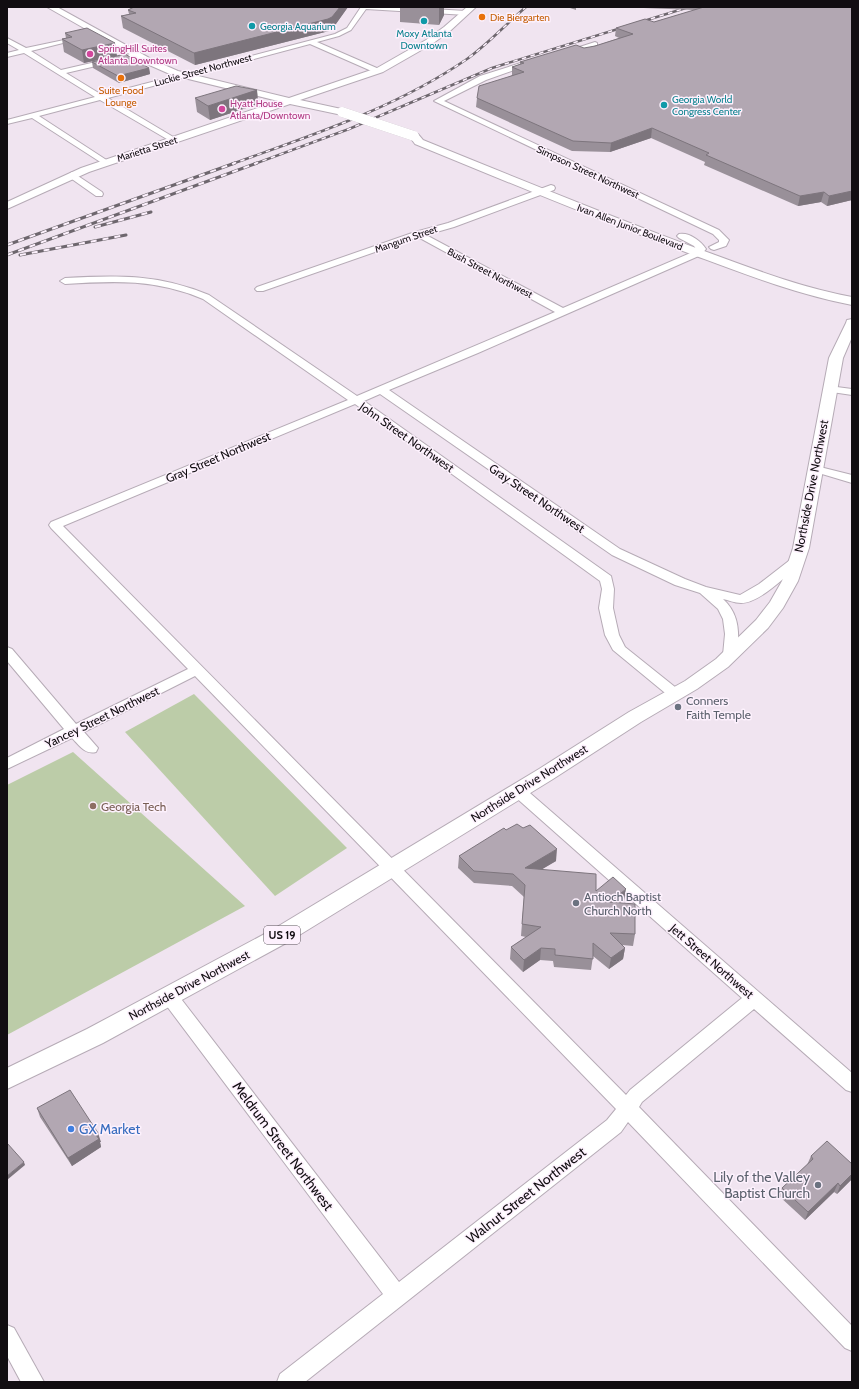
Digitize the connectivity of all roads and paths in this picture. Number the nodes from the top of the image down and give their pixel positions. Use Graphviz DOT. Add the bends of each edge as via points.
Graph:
graph roads {
  1 [pos="51,7"];
  2 [pos="67,7"];
  3 [pos="364,7"];
  4 [pos="469,10"];
  5 [pos="99,33"];
  6 [pos="7,40"];
  7 [pos="311,42"];
  8 [pos="595,44"];
  9 [pos="25,51"];
  10 [pos="136,54"];
  11 [pos="7,55"];
  12 [pos="558,55"];
  13 [pos="535,62"];
  14 [pos="376,71"];
  15 [pos="61,72"];
  16 [pos="186,75"];
  17 [pos="101,97"];
  18 [pos="290,100"];
  19 [pos="33,115"];
  20 [pos="7,122"];
  21 [pos="172,140"];
  22 [pos="105,163"];
  23 [pos="72,175"];
  24 [pos="546,190"];
  25 [pos="99,194"];
  26 [pos="7,206"];
  27 [pos="418,234"];
  28 [pos="682,236"];
  29 [pos="714,247"];
  30 [pos="698,253"];
  31 [pos="742,257"];
  32 [pos="783,271"];
  33 [pos="64,281"];
  34 [pos="260,290"];
  35 [pos="852,297"];
  36 [pos="852,301"];
  37 [pos="562,312"];
  38 [pos="852,323"];
  39 [pos="829,389"];
  40 [pos="381,390"];
  41 [pos="852,392"];
  42 [pos="355,400"];
  43 [pos="816,469"];
  44 [pos="852,479"];
  45 [pos="794,563"];
  46 [pos="703,590"];
  47 [pos="7,652"];
  48 [pos="730,655"];
  49 [pos="197,670"];
  50 [pos="675,694"];
  51 [pos="73,730"];
  52 [pos="91,748"];
  53 [pos="7,764"];
  54 [pos="518,791"];
  55 [pos="392,868"];
  56 [pos="169,996"];
  57 [pos="754,998"];
  58 [pos="7,1079"];
  59 [pos="852,1084"];
  60 [pos="627,1109"];
  61 [pos="397,1296"];
  62 [pos="7,1335"];
  63 [pos="852,1340"];
  64 [pos="33,1382"];
  65 [pos="288,1382"];
  1 -- 5 [label="main road, Ivan Allen Junior Boulevard"];
  2 -- 16 [label="main road, Ivan Allen Junior Boulevard" via="186,70"];
  3 -- 4 [label="street"];
  3 -- 7 [label="street, Luckie Street Northwest" via="346,31 337,36"];
  4 -- 14 [label="main road, Marietta Street" via="430,42"];
  5 -- 9 [label="street"];
  5 -- 10 [label="main road, Ivan Allen Junior Boulevard"];
  6 -- 9 [label="street"];
  7 -- 14 [label="street"];
  7 -- 16 [label="street, Luckie Street Northwest"];
  8 -- 12 [label="street"];
  9 -- 11 [label="street"];
  9 -- 15 [label="street"];
  10 -- 15 [label="street"];
  10 -- 16 [label="main road, Ivan Allen Junior Boulevard" via="170,71"];
  13 -- 29 [label="street, Simpson Street Northwest" via="483,78 438,101 716,232 724,240 723,244"];
  14 -- 18 [label="main road, Marietta Street"];
  15 -- 17 [label="street"];
  16 -- 17 [label="street, Luckie Street Northwest"];
  16 -- 18 [label="main road, Ivan Allen Junior Boulevard" via="248,92"];
  17 -- 19 [label="street, Luckie Street Northwest"];
  17 -- 21 [label="street"];
  18 -- 21 [label="main road, Marietta Street"];
  18 -- 24 [label="main road, Ivan Allen Junior Boulevard, bridge" via="342,112 414,136 428,138"];
  19 -- 20 [label="street, Luckie Street Northwest"];
  19 -- 22 [label="street"];
  21 -- 22 [label="main road, Marietta Street"];
  22 -- 23 [label="main road, Marietta Street"];
  23 -- 25 [label="street"];
  23 -- 26 [label="main road, Marietta Street"];
  24 -- 27 [label="street, Mangum Street" via="451,225"];
  24 -- 28 [label="main road, Ivan Allen Junior Boulevard"];
  24 -- 30 [label="main road, Ivan Allen Junior Boulevard"];
  27 -- 34 [label="street, Mangum Street"];
  27 -- 37 [label="street, Bush Street Northwest"];
  28 -- 29 [label="main road, Ivan Allen Junior Boulevard"];
  28 -- 30 [label="street" via="698,244 701,249"];
  29 -- 31 [label="main road, Ivan Allen Junior Boulevard"];
  30 -- 36 [label="main road, Ivan Allen Junior Boulevard" via="825,297"];
  30 -- 37 [label="street, Gray Street Northwest"];
  32 -- 35 [label="main road"];
  33 -- 42 [label="street, John Street Northwest" via="131,279 171,283 189,289 206,297"];
  37 -- 40 [label="street, Gray Street Northwest"];
  38 -- 39 [label="main road, Northside Drive Northwest / US 19" via="836,358"];
  39 -- 41 [label="street"];
  39 -- 43 [label="main road, Northside Drive Northwest / US 19"];
  40 -- 42 [label="street, Gray Street Northwest"];
  40 -- 46 [label="street, Gray Street Northwest" via="616,552"];
  42 -- 49 [label="street, Gray Street Northwest" via="55,525"];
  42 -- 50 [label="street, John Street Northwest" via="606,579 606,608 612,635 620,650"];
  43 -- 44 [label="street"];
  43 -- 45 [label="main road, Northside Drive Northwest / US 19" via="801,548"];
  45 -- 46 [label="street" via="750,596 741,598"];
  45 -- 48 [label="main road, Northside Drive Northwest / US 19" via="790,581 777,604 762,624"];
  46 -- 48 [label="street" via="725,608 731,619 733,631"];
  47 -- 51 [label="street"];
  48 -- 50 [label="main road, Northside Drive Northwest / US 19"];
  49 -- 51 [label="street, Yancey Street Northwest"];
  49 -- 55 [label="street"];
  50 -- 54 [label="main road, Northside Drive Northwest / US 19"];
  51 -- 52 [label="street"];
  51 -- 53 [label="street, Yancey Street Northwest"];
  54 -- 55 [label="main road, Northside Drive Northwest / US 19"];
  54 -- 57 [label="street, Jett Street Northwest"];
  55 -- 56 [label="main road, Northside Drive Northwest / US 19" via="280,936"];
  55 -- 60 [label="street"];
  56 -- 58 [label="main road, Northside Drive Northwest / US 19" via="96,1036"];
  56 -- 61 [label="street, Meldrum Street Northwest"];
  57 -- 59 [label="street, Jett Street Northwest"];
  57 -- 60 [label="street, Walnut Street Northwest" via="636,1096"];
  60 -- 61 [label="street, Walnut Street Northwest" via="614,1126"];
  60 -- 63 [label="street"];
  61 -- 65 [label="street, Walnut Street Northwest"];
  62 -- 64 [label="street"];
}
